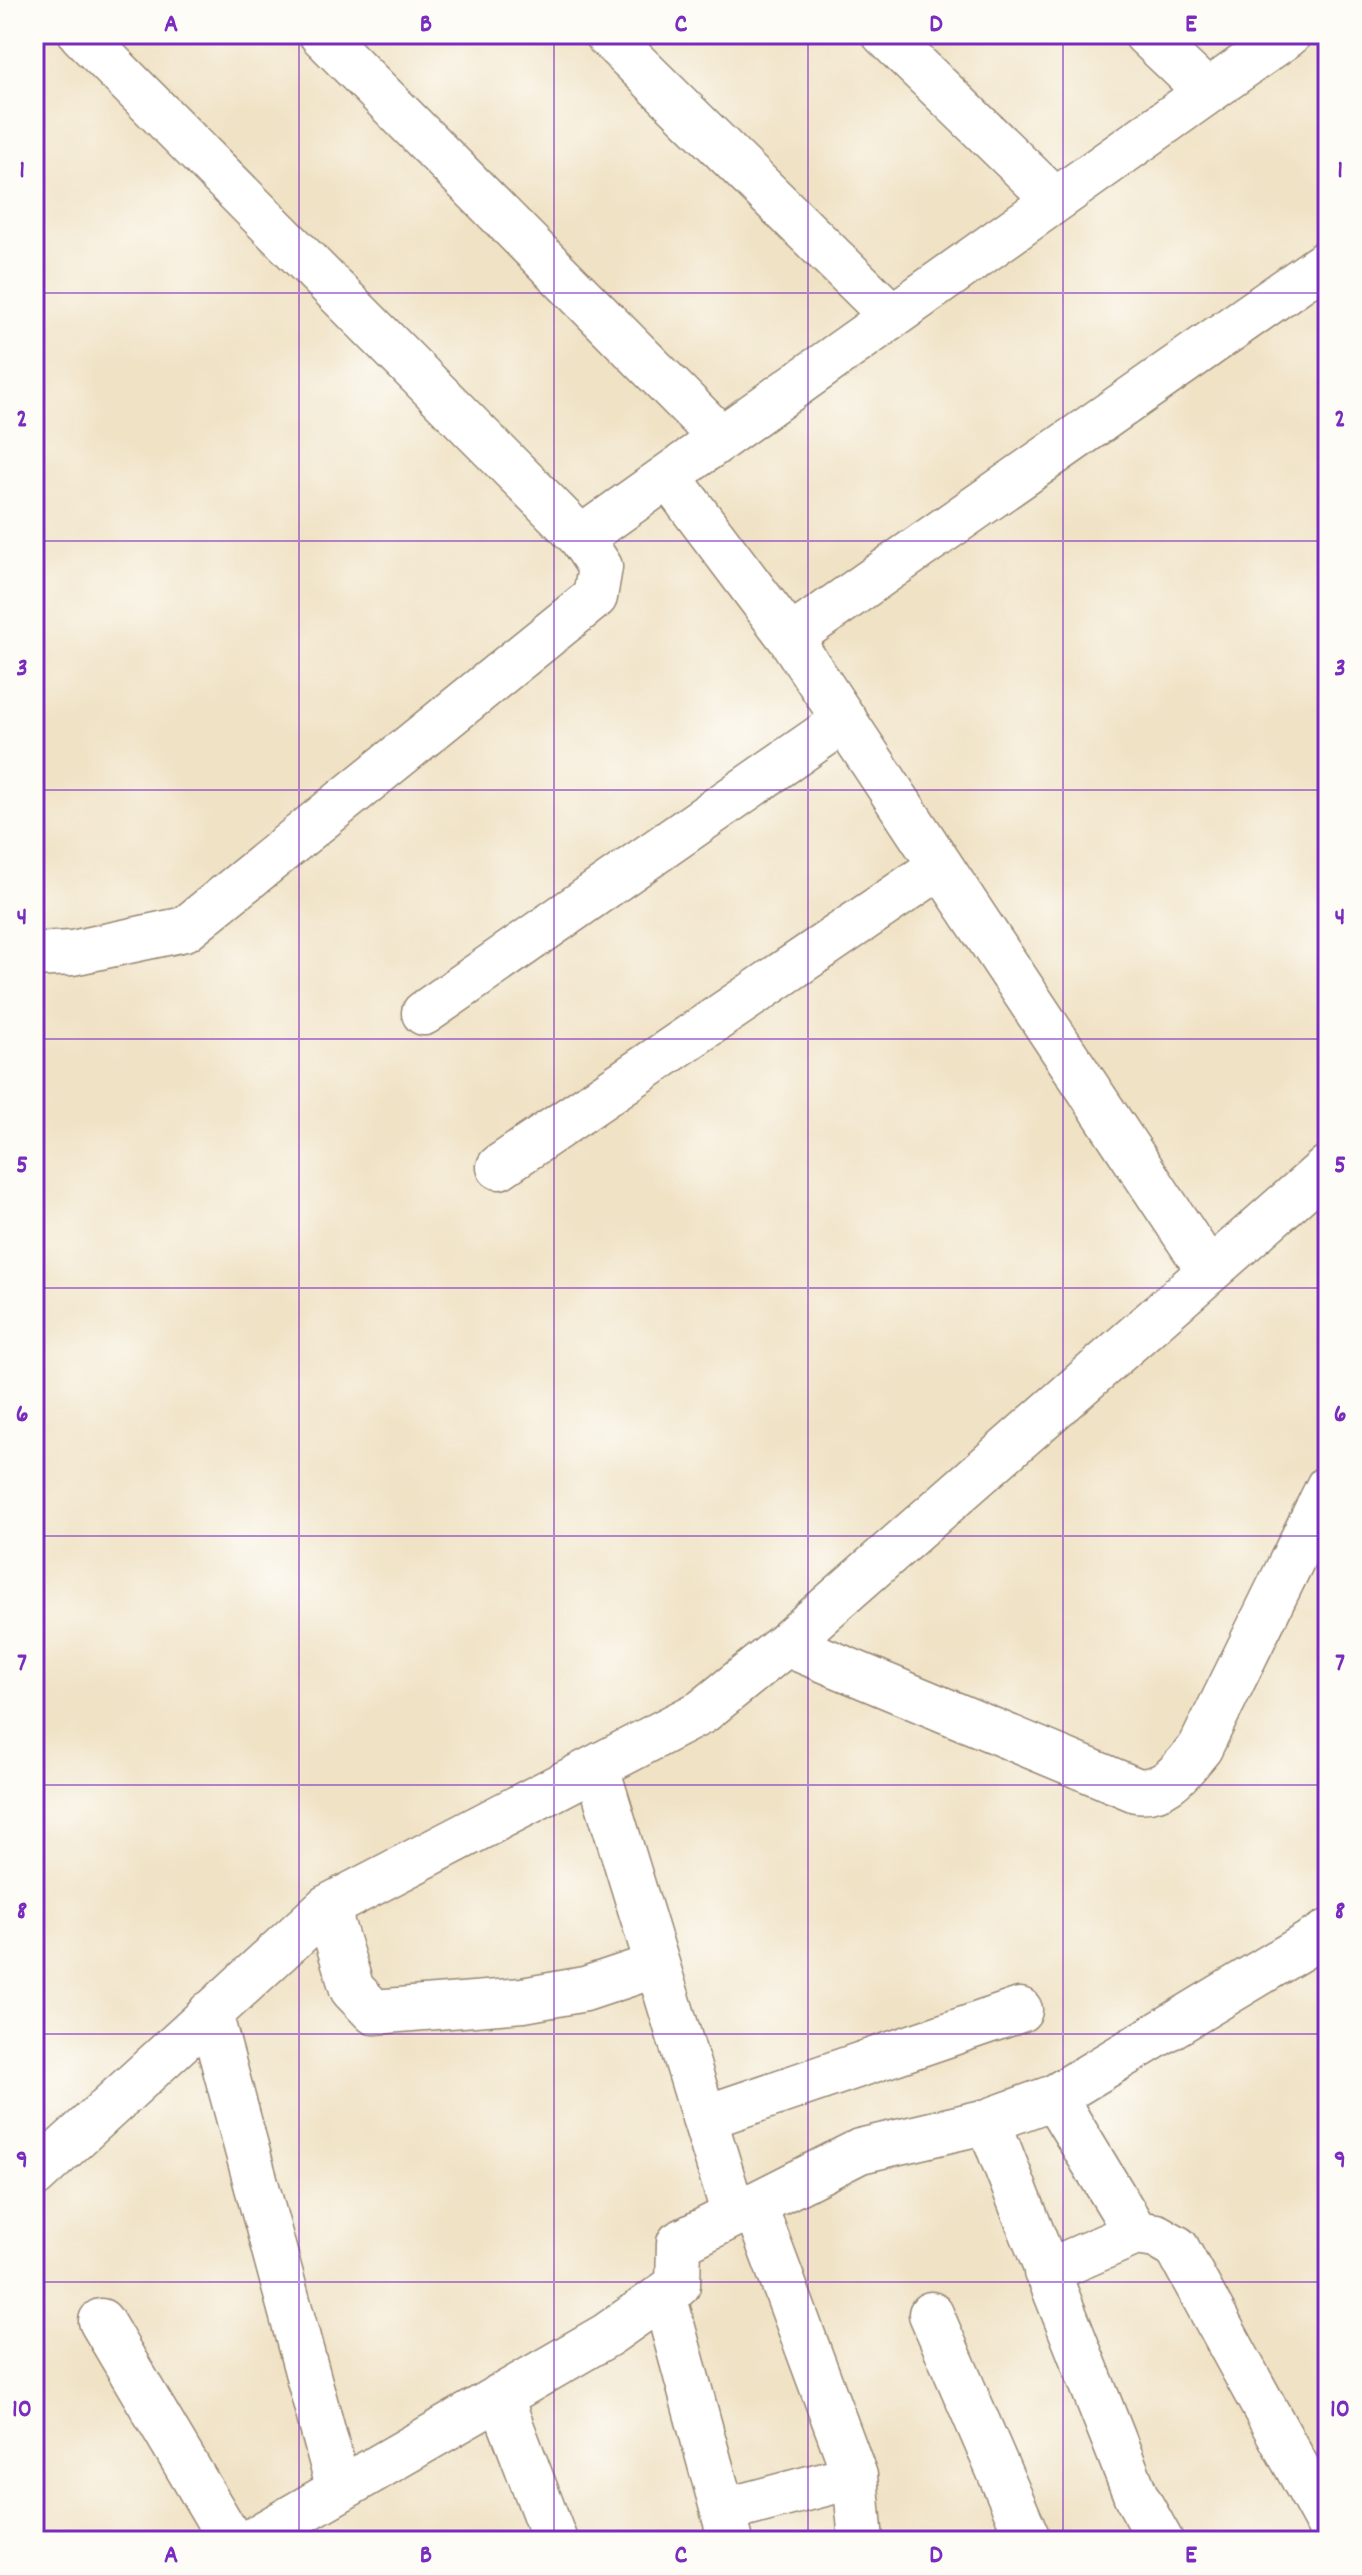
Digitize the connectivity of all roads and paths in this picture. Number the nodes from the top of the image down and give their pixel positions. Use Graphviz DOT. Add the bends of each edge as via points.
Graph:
graph roads {
  1 [pos="81,34"];
  2 [pos="606,34"];
  3 [pos="884,34"];
  4 [pos="1146,34"];
  5 [pos="1289,34"];
  6 [pos="329,37"];
  7 [pos="1207,92"];
  8 [pos="1055,200"];
  9 [pos="1328,261"];
  10 [pos="892,316"];
  11 [pos="721,438"];
  12 [pos="668,476"];
  13 [pos="581,538"];
  14 [pos="790,638"];
  15 [pos="845,720"];
  16 [pos="941,866"];
  17 [pos="34,955"];
  18 [pos="424,1013"];
  19 [pos="499,1167"];
  20 [pos="1328,1167"];
  21 [pos="1209,1271"];
  22 [pos="1328,1487"];
  23 [pos="786,1644"];
  24 [pos="597,1768"];
  25 [pos="327,1907"];
  26 [pos="1328,1932"];
  27 [pos="657,1965"];
  28 [pos="1020,2010"];
  29 [pos="210,2013"];
  30 [pos="1054,2097"];
  31 [pos="704,2118"];
  32 [pos="988,2121"];
  33 [pos="34,2176"];
  34 [pos="744,2210"];
  35 [pos="1136,2233"];
  36 [pos="1046,2272"];
  37 [pos="664,2295"];
  38 [pos="931,2314"];
  39 [pos="101,2321"];
  40 [pos="500,2396"];
  41 [pos="855,2476"];
  42 [pos="339,2490"];
  43 [pos="1328,2524"];
  44 [pos="727,2526"];
  45 [pos="275,2535"];
  46 [pos="231,2541"];
  47 [pos="555,2541"];
  48 [pos="861,2541"];
  49 [pos="1029,2541"];
  50 [pos="1161,2541"];
  1 -- 13 [label="street"];
  2 -- 10 [label="street"];
  3 -- 8 [label="street"];
  4 -- 7 [label="street"];
  5 -- 7 [label="street"];
  6 -- 11 [label="street"];
  7 -- 8 [label="street"];
  8 -- 10 [label="street"];
  9 -- 14 [label="street"];
  10 -- 11 [label="street"];
  11 -- 12 [label="street"];
  12 -- 13 [label="street"];
  12 -- 14 [label="street"];
  13 -- 17 [label="street" via="600,567 595,597 185,929 72,953"];
  14 -- 15 [label="street"];
  15 -- 16 [label="street"];
  15 -- 18 [label="street"];
  16 -- 19 [label="street"];
  16 -- 21 [label="street"];
  20 -- 21 [label="street"];
  21 -- 23 [label="street"];
  22 -- 23 [label="street" via="1200,1748 1159,1789 1136,1790"];
  23 -- 24 [label="street" via="702,1712"];
  24 -- 25 [label="street"];
  24 -- 27 [label="street"];
  25 -- 27 [label="street" via="352,1989 374,2012 523,2000 585,1989"];
  25 -- 29 [label="street"];
  26 -- 30 [label="street"];
  27 -- 31 [label="street"];
  28 -- 31 [label="street"];
  29 -- 33 [label="street"];
  29 -- 42 [label="street"];
  30 -- 32 [label="street"];
  30 -- 35 [label="street"];
  31 -- 34 [label="street"];
  32 -- 34 [label="street" via="860,2151"];
  32 -- 36 [label="street"];
  34 -- 37 [label="street" via="679,2243 678,2285"];
  34 -- 41 [label="street"];
  35 -- 36 [label="street"];
  35 -- 43 [label="street" via="1156,2236 1177,2248"];
  36 -- 50 [label="street" via="1136,2496"];
  37 -- 40 [label="street" via="607,2335"];
  37 -- 44 [label="street"];
  38 -- 49 [label="street"];
  39 -- 46 [label="street"];
  40 -- 42 [label="street"];
  40 -- 47 [label="street"];
  41 -- 44 [label="street"];
  41 -- 48 [label="street"];
  42 -- 45 [label="street"];
}
